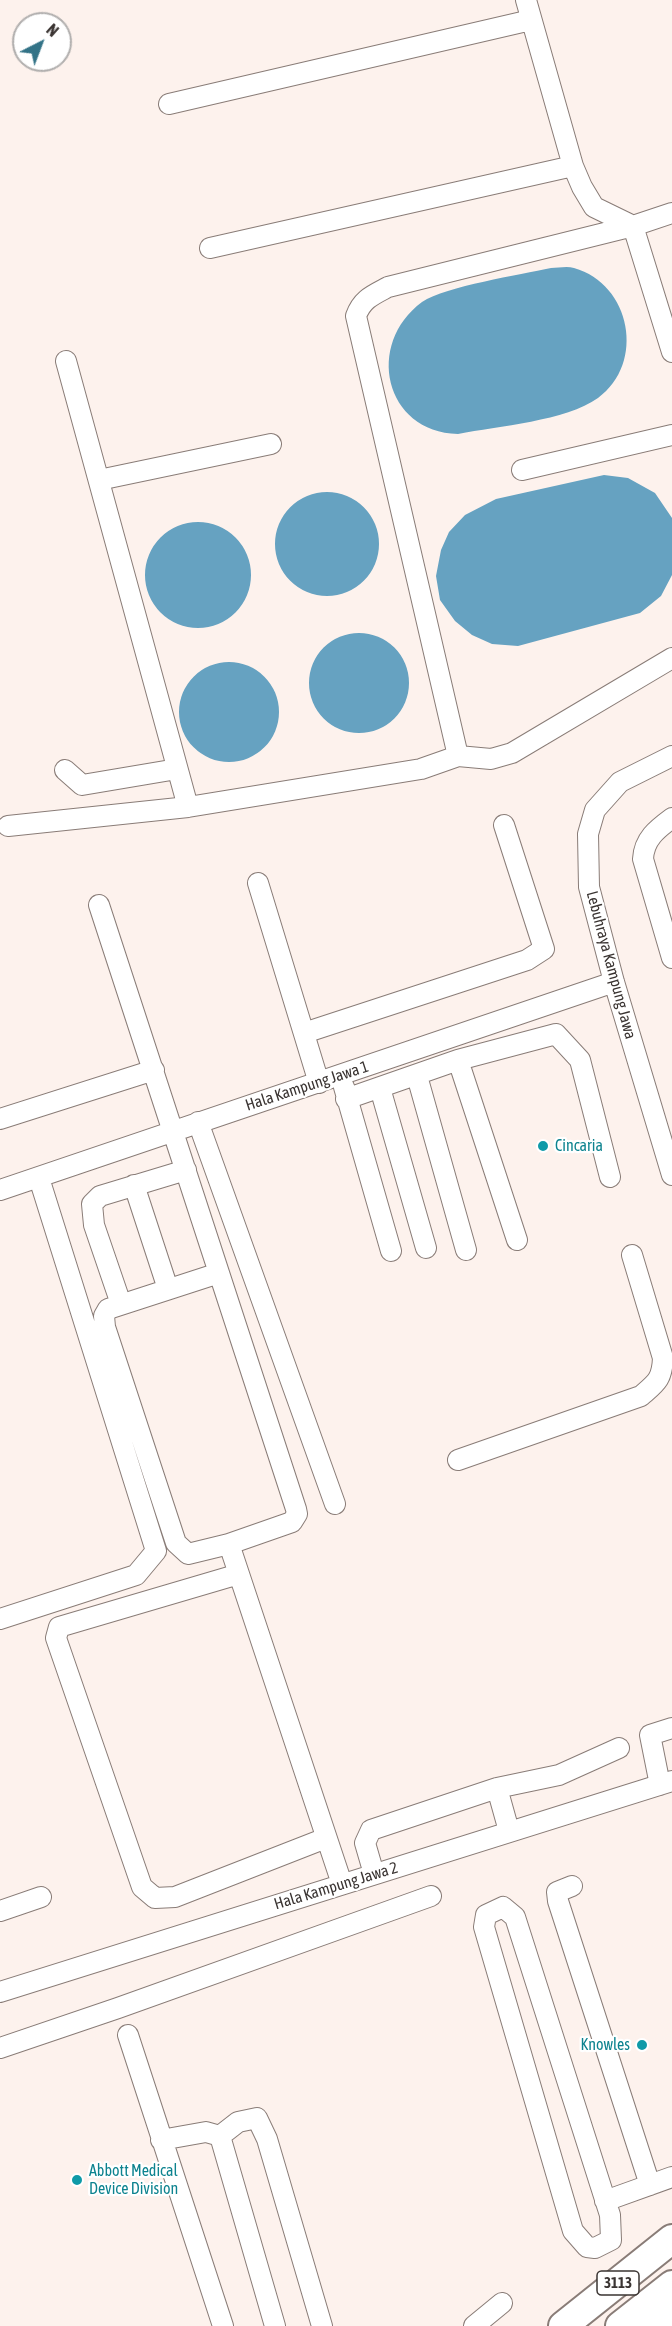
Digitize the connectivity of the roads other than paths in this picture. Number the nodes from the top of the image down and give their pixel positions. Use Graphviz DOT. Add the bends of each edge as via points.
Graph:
graph roads {
  1 [pos="526,0"];
  2 [pos="531,20"];
  3 [pos="169,104"];
  4 [pos="573,166"];
  5 [pos="672,213"];
  6 [pos="633,226"];
  7 [pos="210,248"];
  8 [pos="672,352"];
  9 [pos="66,361"];
  10 [pos="672,435"];
  11 [pos="271,444"];
  12 [pos="522,470"];
  13 [pos="99,480"];
  14 [pos="672,658"];
  15 [pos="458,756"];
  16 [pos="672,756"];
  17 [pos="177,769"];
  18 [pos="64,770"];
  19 [pos="188,807"];
  20 [pos="672,818"];
  21 [pos="504,825"];
  22 [pos="8,826"];
  23 [pos="258,883"];
  24 [pos="99,904"];
  25 [pos="672,958"];
  26 [pos="614,982"];
  27 [pos="304,1033"];
  28 [pos="458,1060"];
  29 [pos="154,1070"];
  30 [pos="341,1076"];
  31 [pos="417,1076"];
  32 [pos="320,1083"];
  33 [pos="380,1088"];
  34 [pos="346,1099"];
  35 [pos="0,1119"];
  36 [pos="198,1122"];
  37 [pos="174,1130"];
  38 [pos="186,1170"];
  39 [pos="672,1175"];
  40 [pos="610,1177"];
  41 [pos="39,1178"];
  42 [pos="134,1185"];
  43 [pos="0,1190"];
  44 [pos="517,1240"];
  45 [pos="426,1248"];
  46 [pos="466,1250"];
  47 [pos="391,1251"];
  48 [pos="632,1255"];
  49 [pos="219,1274"];
  50 [pos="168,1289"];
  51 [pos="122,1304"];
  52 [pos="667,1357"];
  53 [pos="458,1460"];
  54 [pos="336,1504"];
  55 [pos="228,1544"];
  56 [pos="238,1574"];
  57 [pos="0,1619"];
  58 [pos="672,1728"];
  59 [pos="619,1748"];
  60 [pos="666,1783"];
  61 [pos="497,1788"];
  62 [pos="509,1831"];
  63 [pos="326,1838"];
  64 [pos="374,1874"];
  65 [pos="342,1884"];
  66 [pos="572,1886"];
  67 [pos="431,1896"];
  68 [pos="41,1898"];
  69 [pos="0,1911"];
  70 [pos="0,1992"];
  71 [pos="123,2023"];
  72 [pos="2,2040"];
  73 [pos="220,2136"];
  74 [pos="161,2140"];
  75 [pos="672,2177"];
  76 [pos="650,2185"];
  77 [pos="605,2201"];
  78 [pos="672,2239"];
  79 [pos="672,2256"];
  80 [pos="672,2285"];
  81 [pos="502,2303"];
  82 [pos="672,2311"];
  83 [pos="223,2326"];
  84 [pos="275,2326"];
  85 [pos="322,2326"];
  86 [pos="474,2326"];
  87 [pos="564,2326"];
  88 [pos="585,2326"];
  89 [pos="620,2326"];
  90 [pos="653,2326"];
  1 -- 2 [label="street"];
  2 -- 3 [label="street"];
  2 -- 4 [label="street"];
  4 -- 6 [label="street" via="594,207"];
  4 -- 7 [label="street"];
  5 -- 6 [label="street"];
  6 -- 8 [label="street"];
  6 -- 15 [label="street" via="388,287 359,306 356,316"];
  9 -- 13 [label="street"];
  10 -- 12 [label="street"];
  11 -- 13 [label="street"];
  13 -- 17 [label="street"];
  14 -- 15 [label="street" via="512,753 491,759"];
  15 -- 19 [label="street" via="421,769"];
  16 -- 26 [label="street, Lebuhraya Kampung Jawa" via="620,782 595,810 588,834 589,887"];
  17 -- 18 [label="street" via="82,785"];
  17 -- 19 [label="street"];
  19 -- 22 [label="street"];
  20 -- 25 [label="street" via="644,846 643,859"];
  21 -- 27 [label="street" via="544,950 527,960"];
  23 -- 27 [label="street"];
  24 -- 29 [label="street"];
  26 -- 30 [label="street, Hala Kampung Jawa 1"];
  26 -- 39 [label="street, Lebuhraya Kampung Jawa"];
  27 -- 32 [label="street"];
  28 -- 31 [label="street"];
  28 -- 40 [label="street" via="556,1034 580,1060"];
  28 -- 44 [label="street"];
  29 -- 35 [label="street"];
  29 -- 37 [label="street"];
  30 -- 32 [label="street, Hala Kampung Jawa 1"];
  30 -- 34 [label="street"];
  31 -- 33 [label="street"];
  31 -- 46 [label="street"];
  32 -- 36 [label="street, Hala Kampung Jawa 1"];
  33 -- 34 [label="street"];
  33 -- 45 [label="street"];
  34 -- 47 [label="street"];
  36 -- 37 [label="street, Hala Kampung Jawa 1"];
  36 -- 54 [label="street"];
  37 -- 38 [label="street"];
  37 -- 41 [label="street, Hala Kampung Jawa 1"];
  38 -- 42 [label="street"];
  38 -- 49 [label="street"];
  41 -- 43 [label="street, Hala Kampung Jawa 1"];
  41 -- 57 [label="street" via="156,1551 136,1575"];
  42 -- 50 [label="street"];
  42 -- 51 [label="street" via="100,1196 92,1204 94,1225"];
  48 -- 52 [label="street"];
  49 -- 50 [label="street"];
  49 -- 55 [label="street" via="297,1514 292,1522"];
  50 -- 51 [label="street"];
  51 -- 55 [label="street" via="108,1309 105,1327 176,1543 188,1554"];
  52 -- 53 [label="street" via="662,1374 641,1396"];
  55 -- 56 [label="street"];
  56 -- 63 [label="street"];
  56 -- 63 [label="street" via="59,1627 56,1638 142,1887 155,1898 175,1897"];
  58 -- 60 [label="street" via="650,1735"];
  59 -- 61 [label="street" via="559,1775"];
  60 -- 62 [label="street, Hala Kampung Jawa 2"];
  61 -- 62 [label="street"];
  61 -- 64 [label="street" via="371,1830 365,1843"];
  62 -- 64 [label="street, Hala Kampung Jawa 2"];
  63 -- 65 [label="street"];
  64 -- 65 [label="street, Hala Kampung Jawa 2"];
  65 -- 70 [label="street, Hala Kampung Jawa 2"];
  66 -- 76 [label="street" via="556,1892 558,1901"];
  67 -- 71 [label="street"];
  68 -- 69 [label="street"];
  71 -- 72 [label="street"];
  71 -- 74 [label="street"];
  73 -- 74 [label="street" via="206,2132"];
  73 -- 84 [label="street"];
  73 -- 85 [label="street" via="238,2122 257,2118 267,2139"];
  74 -- 83 [label="street"];
  75 -- 76 [label="street"];
  76 -- 77 [label="street"];
  77 -- 77 [label="street" via="613,2227 611,2240 595,2248 587,2247 573,2231 484,1927 491,1911 503,1907 515,1917"];
  78 -- 87 [label="highway, 3113"];
  79 -- 88 [label="highway, 3113"];
  80 -- 89 [label="highway, 3113"];
  81 -- 86 [label="street"];
  82 -- 90 [label="highway"];
}
